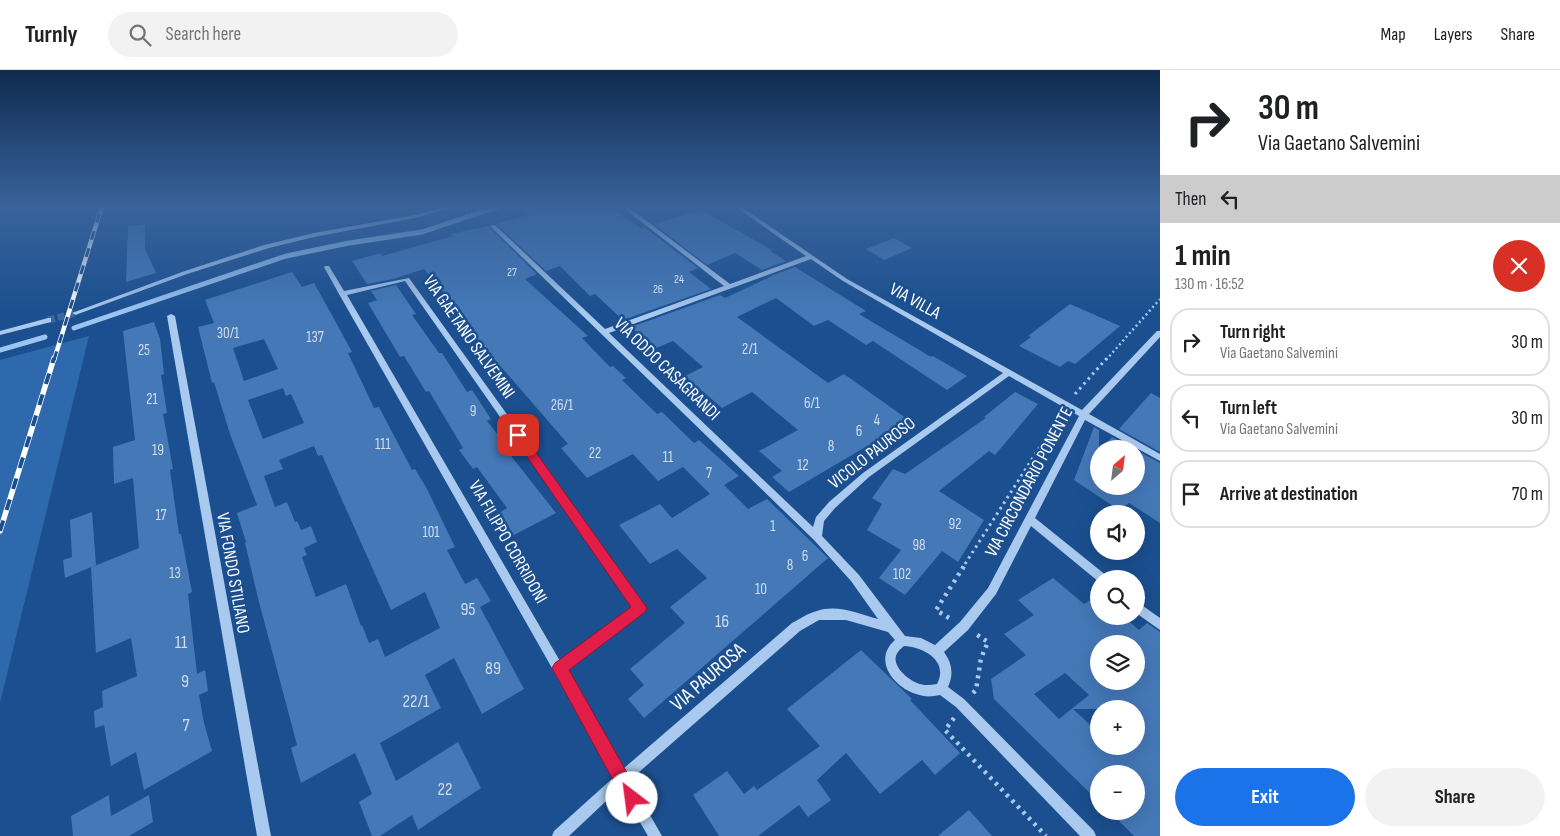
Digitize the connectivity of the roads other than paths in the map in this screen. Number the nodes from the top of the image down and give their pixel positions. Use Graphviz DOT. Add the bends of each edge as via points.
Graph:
graph roads {
  1 [pos="286,242"];
  2 [pos="510,242"];
  3 [pos="670,242"];
  4 [pos="790,242"];
  5 [pos="811,256"];
  6 [pos="327,268"];
  7 [pos="729,287"];
  8 [pos="342,294"];
  9 [pos="76,313"];
  10 [pos="171,316"];
  11 [pos="48,320"];
  12 [pos="605,332"];
  13 [pos="0,333"];
  14 [pos="1160,333"];
  15 [pos="1010,372"];
  16 [pos="1084,414"];
  17 [pos="1160,458"];
  18 [pos="1029,519"];
  19 [pos="817,536"];
  20 [pos="1091,570"];
  21 [pos="1145,613"];
  22 [pos="1160,625"];
  23 [pos="891,628"];
  24 [pos="902,642"];
  25 [pos="936,652"];
  26 [pos="560,668"];
  27 [pos="941,689"];
  28 [pos="621,779"];
  29 [pos="264,836"];
  30 [pos="559,836"];
  31 [pos="655,836"];
  32 [pos="1089,836"];
  1 -- 9 [label="street" via="212,263"];
  2 -- 12 [label="street, VIA ODDO CASAGRANDI"];
  3 -- 7 [label="street"];
  4 -- 5 [label="street, VIA VILLA"];
  5 -- 7 [label="street"];
  5 -- 15 [label="street, VIA VILLA" via="845,280"];
  6 -- 8 [label="street, VIA FILIPPO CORRIDONI"];
  7 -- 12 [label="street"];
  8 -- 26 [label="street, VIA FILIPPO CORRIDONI"];
  8 -- 26 [label="street, VIA GAETANO SALVEMINI" via="407,278 640,608"];
  10 -- 29 [label="street, VIA FONDO STILIANO"];
  11 -- 13 [label="street"];
  12 -- 19 [label="street, VIA ODDO CASAGRANDI"];
  14 -- 16 [label="street, VIA CIRCONDARIO PONENTE"];
  15 -- 16 [label="street, VIA VILLA"];
  15 -- 19 [label="street, VICOLO PAUROSO" via="866,474 819,520"];
  16 -- 17 [label="street, VIA VILLA"];
  16 -- 18 [label="street, VIA CIRCONDARIO PONENTE"];
  18 -- 20 [label="street"];
  18 -- 25 [label="street, VIA CIRCONDARIO PONENTE" via="992,591 964,626"];
  19 -- 23 [label="street" via="855,578"];
  21 -- 22 [label="street"];
  23 -- 24 [label="street"];
  23 -- 28 [label="street, VIA PAUROSA" via="846,615 830,614 818,615 796,627"];
  24 -- 25 [label="street" via="915,641"];
  24 -- 27 [label="street" via="895,645 890,659 898,676 914,689 924,692"];
  25 -- 27 [label="street" via="944,661 947,672"];
  26 -- 28 [label="street, VIA FILIPPO CORRIDONI"];
  27 -- 32 [label="street" via="960,703"];
  28 -- 30 [label="street, VIA PAUROSA"];
  28 -- 31 [label="street, VIA FILIPPO CORRIDONI"];
}
